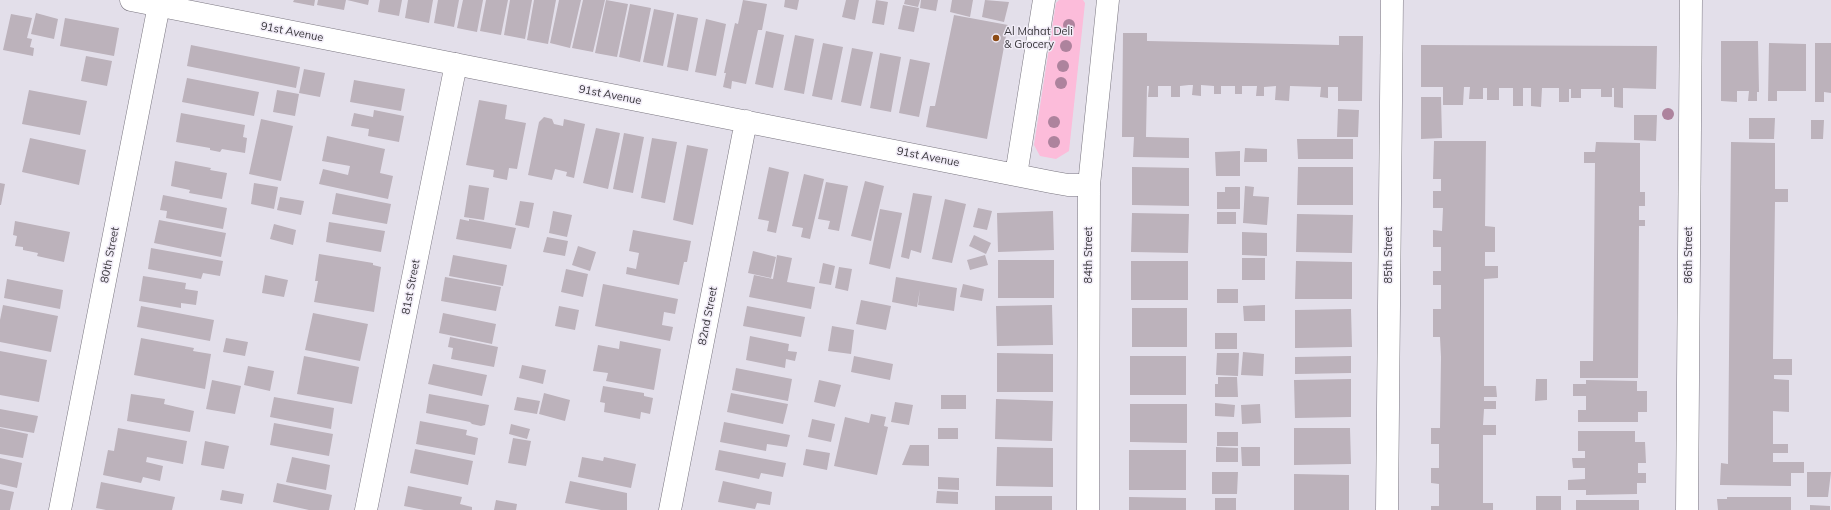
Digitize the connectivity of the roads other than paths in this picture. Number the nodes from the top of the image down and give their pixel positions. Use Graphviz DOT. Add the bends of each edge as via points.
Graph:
graph roads {
  1 [pos="131,0"];
  2 [pos="1044,0"];
  3 [pos="1108,0"];
  4 [pos="1392,0"];
  5 [pos="1691,0"];
  6 [pos="160,3"];
  7 [pos="456,64"];
  8 [pos="746,121"];
  9 [pos="1016,175"];
  10 [pos="1089,184"];
  11 [pos="60,510"];
  12 [pos="366,510"];
  13 [pos="670,510"];
  14 [pos="1088,510"];
  15 [pos="1387,510"];
  16 [pos="1686,510"];
  1 -- 6 [label="street, 91st Avenue"];
  2 -- 9 [label="street"];
  3 -- 10 [label="street, 84th Street"];
  4 -- 15 [label="street, 85th Street"];
  5 -- 16 [label="street, 86th Street"];
  6 -- 7 [label="street, 91st Avenue"];
  6 -- 11 [label="street, 80th Street"];
  7 -- 8 [label="street, 91st Avenue"];
  7 -- 12 [label="street, 81st Street"];
  8 -- 9 [label="street, 91st Avenue"];
  8 -- 13 [label="street, 82nd Street"];
  9 -- 10 [label="street, 91st Avenue" via="1068,185"];
  10 -- 14 [label="street, 84th Street"];
}
